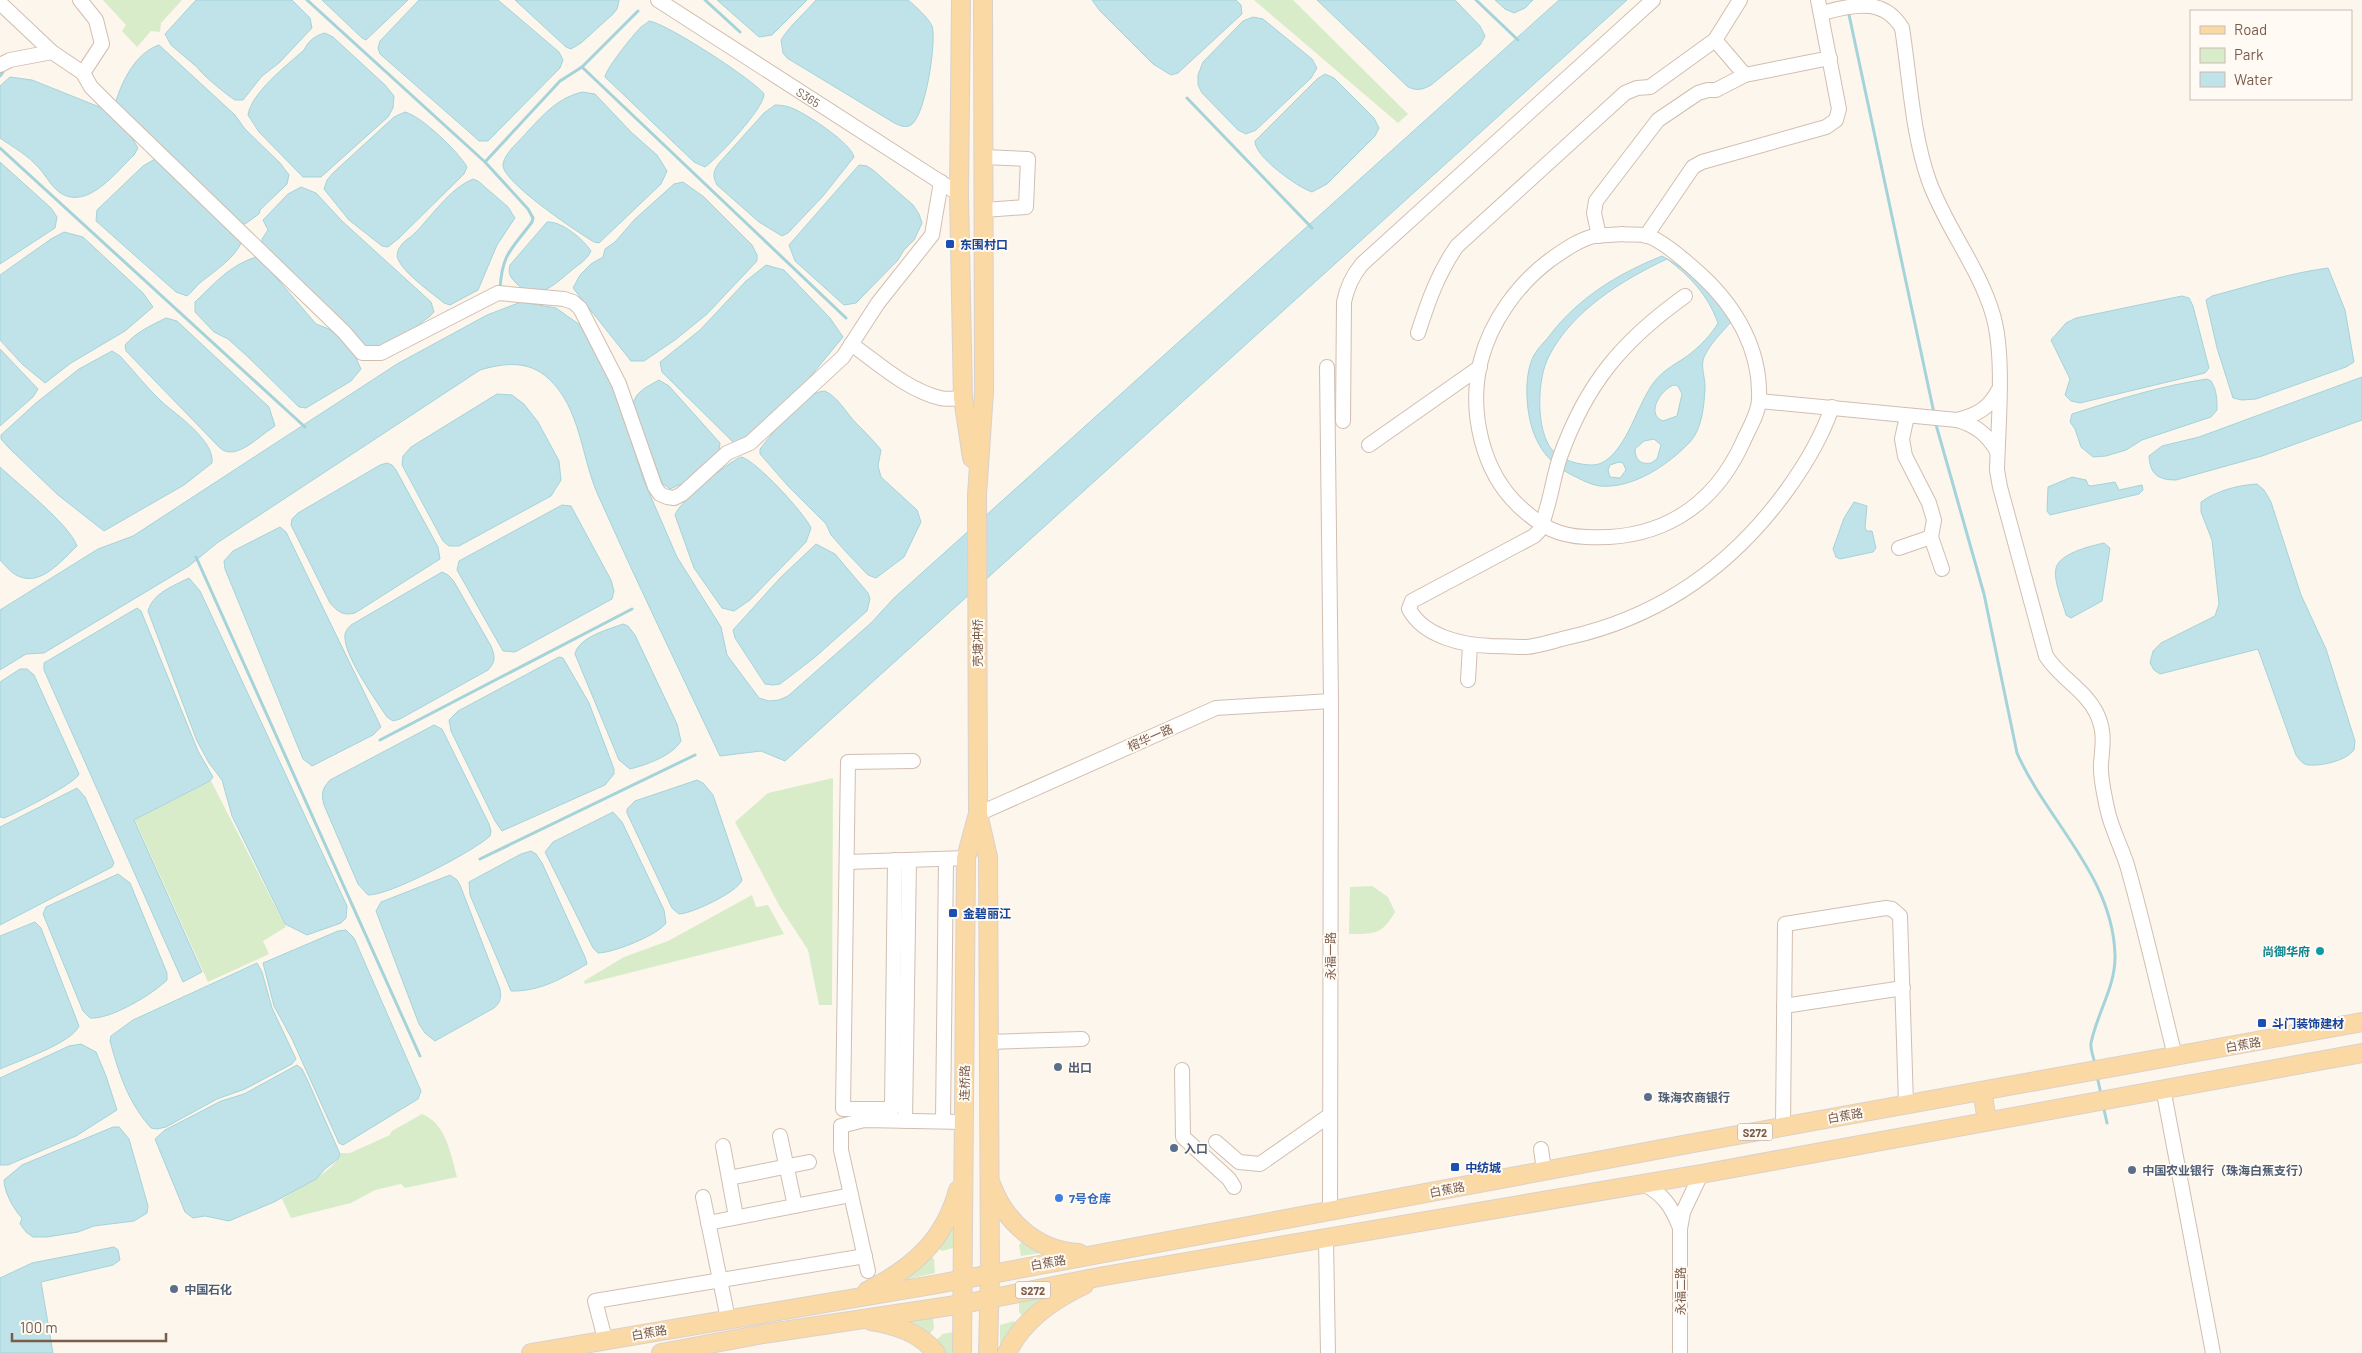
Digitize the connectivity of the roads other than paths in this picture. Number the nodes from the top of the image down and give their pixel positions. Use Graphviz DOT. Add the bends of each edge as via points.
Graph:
graph roads {
  1 [pos="80,0"];
  2 [pos="658,0"];
  3 [pos="961,0"];
  4 [pos="984,0"];
  5 [pos="1653,0"];
  6 [pos="1740,0"];
  7 [pos="1818,0"];
  8 [pos="1865,1"];
  9 [pos="0,3"];
  10 [pos="1826,12"];
  11 [pos="1715,40"];
  12 [pos="52,52"];
  13 [pos="1830,58"];
  14 [pos="0,65"];
  15 [pos="83,73"];
  16 [pos="1745,75"];
  17 [pos="984,157"];
  18 [pos="941,182"];
  19 [pos="959,194"];
  20 [pos="984,202"];
  21 [pos="1599,236"];
  22 [pos="1646,236"];
  23 [pos="1685,296"];
  24 [pos="1418,333"];
  25 [pos="851,344"];
  26 [pos="1326,367"];
  27 [pos="1480,367"];
  28 [pos="1998,391"];
  29 [pos="963,398"];
  30 [pos="1759,402"];
  31 [pos="1832,407"];
  32 [pos="1906,416"];
  33 [pos="1957,420"];
  34 [pos="1343,422"];
  35 [pos="1369,445"];
  36 [pos="1997,451"];
  37 [pos="977,495"];
  38 [pos="1542,524"];
  39 [pos="1931,537"];
  40 [pos="1898,548"];
  41 [pos="1942,569"];
  42 [pos="1470,645"];
  43 [pos="1468,680"];
  44 [pos="1331,700"];
  45 [pos="913,761"];
  46 [pos="978,792"];
  47 [pos="978,814"];
  48 [pos="966,858"];
  49 [pos="946,859"];
  50 [pos="895,860"];
  51 [pos="909,860"];
  52 [pos="847,862"];
  53 [pos="1903,988"];
  54 [pos="1784,1006"];
  55 [pos="2362,1022"];
  56 [pos="1082,1040"];
  57 [pos="988,1042"];
  58 [pos="2362,1053"];
  59 [pos="2175,1056"];
  60 [pos="1182,1070"];
  61 [pos="2163,1088"];
  62 [pos="1982,1090"];
  63 [pos="1906,1104"];
  64 [pos="1330,1115"];
  65 [pos="1987,1120"];
  66 [pos="905,1121"];
  67 [pos="943,1122"];
  68 [pos="963,1122"];
  69 [pos="1783,1126"];
  70 [pos="780,1136"];
  71 [pos="1216,1142"];
  72 [pos="963,1144"];
  73 [pos="988,1144"];
  74 [pos="723,1146"];
  75 [pos="1540,1149"];
  76 [pos="809,1162"];
  77 [pos="787,1166"];
  78 [pos="1544,1170"];
  79 [pos="963,1172"];
  80 [pos="1701,1174"];
  81 [pos="729,1178"];
  82 [pos="988,1179"];
  83 [pos="1644,1184"];
  84 [pos="1234,1187"];
  85 [pos="851,1195"];
  86 [pos="703,1197"];
  87 [pos="795,1206"];
  88 [pos="1330,1211"];
  89 [pos="736,1217"];
  90 [pos="708,1222"];
  91 [pos="1680,1229"];
  92 [pos="1326,1240"];
  93 [pos="1148,1244"];
  94 [pos="1096,1254"];
  95 [pos="865,1256"];
  96 [pos="1150,1269"];
  97 [pos="868,1271"];
  98 [pos="990,1273"];
  99 [pos="1104,1276"];
  100 [pos="963,1279"];
  101 [pos="720,1281"];
  102 [pos="854,1297"];
  103 [pos="988,1298"];
  104 [pos="963,1304"];
  105 [pos="728,1318"];
  106 [pos="858,1319"];
  107 [pos="605,1339"];
  108 [pos="531,1353"];
  109 [pos="661,1353"];
  110 [pos="936,1353"];
  111 [pos="962,1353"];
  112 [pos="988,1353"];
  113 [pos="1007,1353"];
  114 [pos="1328,1353"];
  115 [pos="1680,1353"];
  116 [pos="2213,1353"];
  1 -- 15 [label="street" via="96,20 102,44"];
  2 -- 18 [label="street, S365"];
  3 -- 19 [label="main road"];
  4 -- 17 [label="main road"];
  5 -- 34 [label="street" via="1353,275 1346,288 1344,302"];
  6 -- 11 [label="street"];
  7 -- 13 [label="street"];
  8 -- 10 [label="street"];
  8 -- 28 [label="street" via="1888,5 1902,28 1917,129 1929,180 1938,204 1977,275 1993,316 1999,358"];
  9 -- 12 [label="street"];
  11 -- 16 [label="street"];
  11 -- 24 [label="street" via="1650,88 1637,88 1625,93 1457,246 1432,290"];
  12 -- 14 [label="street"];
  12 -- 15 [label="street"];
  13 -- 16 [label="street"];
  13 -- 22 [label="street" via="1839,109 1836,120 1826,127 1693,167"];
  15 -- 25 [label="street" via="108,104 268,257 362,354 381,353 498,293 573,302 580,308 619,384 655,487 663,496 674,498 682,494 727,453 750,443 843,357"];
  16 -- 21 [label="street" via="1716,90 1698,93 1658,120 1596,201 1594,213"];
  17 -- 20 [label="main road"];
  17 -- 20 [label="street" via="1028,159 1026,208"];
  18 -- 19 [label="street, S365"];
  18 -- 25 [label="street" via="932,235 878,303"];
  19 -- 20 [label="main road"];
  19 -- 29 [label="main road"];
  20 -- 37 [label="main road" via="984,392"];
  21 -- 22 [label="street"];
  21 -- 27 [label="street" via="1567,248 1522,284 1491,333"];
  22 -- 30 [label="street" via="1690,265 1727,303 1742,324 1752,349"];
  23 -- 38 [label="street" via="1630,340 1606,367 1587,396 1566,442"];
  25 -- 29 [label="street" via="927,394"];
  26 -- 44 [label="street, 永福一路"];
  27 -- 35 [label="street"];
  27 -- 38 [label="street" via="1478,418 1483,447 1494,474 1510,498"];
  28 -- 33 [label="street" via="1983,410"];
  28 -- 36 [label="street"];
  29 -- 37 [label="main road"];
  30 -- 31 [label="street"];
  30 -- 38 [label="street" via="1737,455 1722,480 1702,501 1677,519 1648,532 1586,538 1557,534"];
  31 -- 32 [label="street"];
  31 -- 42 [label="street" via="1801,470 1768,517 1729,557 1686,590 1636,617 1583,634 1527,647"];
  32 -- 33 [label="street"];
  32 -- 39 [label="street" via="1902,439 1905,456 1929,503 1934,520"];
  33 -- 36 [label="street" via="1981,431"];
  36 -- 59 [label="street" via="2000,487 2046,656 2055,670 2084,694 2103,729 2101,764 2107,808 2127,864"];
  37 -- 46 [label="main road, 壳塘冲桥"];
  38 -- 42 [label="street" via="1534,536 1409,604 1417,620 1438,634"];
  39 -- 40 [label="street"];
  39 -- 41 [label="street"];
  42 -- 43 [label="street"];
  44 -- 47 [label="street, 榕华一路" via="1216,708"];
  44 -- 64 [label="street, 永福一路"];
  45 -- 52 [label="street" via="848,762"];
  46 -- 47 [label="main road, 连桥路"];
  47 -- 48 [label="main road, 连桥路"];
  47 -- 57 [label="main road, 连桥路" via="988,858"];
  48 -- 49 [label="street"];
  48 -- 68 [label="main road, 连桥路"];
  49 -- 51 [label="street"];
  49 -- 67 [label="street"];
  50 -- 51 [label="street"];
  50 -- 52 [label="street"];
  50 -- 52 [label="street" via="892,1109 843,1108"];
  51 -- 66 [label="street"];
  53 -- 54 [label="street"];
  53 -- 54 [label="street" via="1902,921 1896,911 1886,908 1785,924"];
  53 -- 63 [label="street"];
  54 -- 69 [label="street"];
  55 -- 59 [label="main road, 白蕉路 / S272"];
  56 -- 57 [label="street"];
  57 -- 73 [label="main road, 连桥路"];
  58 -- 61 [label="main road, S272"];
  59 -- 62 [label="main road, 白蕉路 / S272"];
  60 -- 84 [label="street" via="1184,1137"];
  61 -- 65 [label="main road, S272"];
  61 -- 116 [label="street"];
  62 -- 63 [label="main road, 白蕉路 / S272"];
  62 -- 65 [label="main road"];
  63 -- 69 [label="main road, 白蕉路 / S272"];
  64 -- 71 [label="street" via="1260,1164 1239,1162"];
  64 -- 88 [label="street, 永福一路"];
  65 -- 80 [label="main road, S272"];
  66 -- 67 [label="street"];
  66 -- 85 [label="street" via="864,1120 840,1126 841,1150"];
  67 -- 68 [label="street"];
  68 -- 72 [label="main road, 连桥路"];
  69 -- 78 [label="main road, 白蕉路 / S272"];
  70 -- 77 [label="street"];
  72 -- 73 [label="main road"];
  72 -- 79 [label="main road, 连桥路"];
  73 -- 82 [label="main road, 连桥路"];
  74 -- 81 [label="street"];
  75 -- 78 [label="street"];
  76 -- 77 [label="street"];
  77 -- 81 [label="street"];
  77 -- 87 [label="street"];
  78 -- 88 [label="main road, 白蕉路 / S272"];
  79 -- 100 [label="main road, 连桥路"];
  79 -- 102 [label="main road" via="948,1216 927,1250 894,1276"];
  80 -- 83 [label="main road, S272"];
  80 -- 91 [label="street, 永福二路" via="1683,1212"];
  81 -- 89 [label="street"];
  82 -- 94 [label="main road" via="1005,1212 1036,1241 1072,1253"];
  82 -- 98 [label="main road, 连桥路"];
  83 -- 91 [label="street, 永福二路" via="1666,1200"];
  83 -- 92 [label="main road, S272"];
  85 -- 87 [label="street"];
  85 -- 95 [label="street"];
  86 -- 90 [label="street"];
  87 -- 89 [label="street"];
  88 -- 93 [label="main road, 白蕉路 / S272"];
  89 -- 90 [label="street"];
  90 -- 101 [label="street"];
  91 -- 115 [label="street, 永福二路"];
  92 -- 96 [label="main road, S272"];
  92 -- 114 [label="street"];
  93 -- 94 [label="main road, 白蕉路 / S272"];
  93 -- 96 [label="main road"];
  94 -- 98 [label="main road, 白蕉路 / S272"];
  95 -- 97 [label="street"];
  95 -- 101 [label="street"];
  96 -- 99 [label="main road, S272"];
  98 -- 100 [label="main road, 白蕉路 / S272"];
  98 -- 103 [label="main road, 连桥路"];
  99 -- 103 [label="main road, S272"];
  99 -- 113 [label="main road" via="1038,1313 1023,1328"];
  100 -- 102 [label="main road, 白蕉路"];
  100 -- 104 [label="main road, 连桥路"];
  101 -- 105 [label="street"];
  101 -- 107 [label="street" via="595,1301"];
  102 -- 105 [label="main road, 白蕉路"];
  103 -- 104 [label="main road, S272"];
  103 -- 112 [label="main road, 连桥路"];
  104 -- 106 [label="main road"];
  104 -- 111 [label="main road, 连桥路"];
  105 -- 107 [label="main road, 白蕉路"];
  106 -- 109 [label="main road"];
  106 -- 110 [label="main road" via="912,1334"];
  107 -- 108 [label="main road, 白蕉路"];
}
